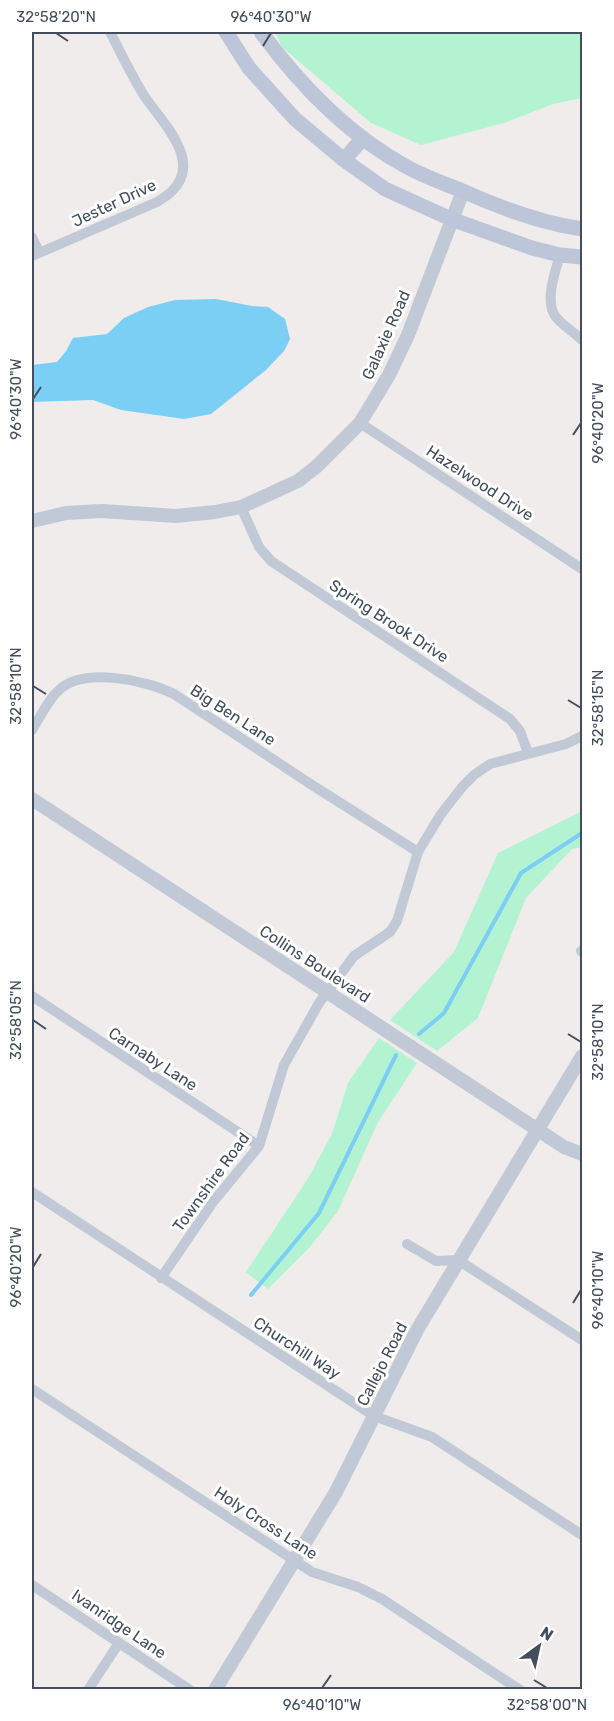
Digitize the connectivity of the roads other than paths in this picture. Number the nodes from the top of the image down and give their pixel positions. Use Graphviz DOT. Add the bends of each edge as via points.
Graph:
graph roads {
  1 [pos="110,32"];
  2 [pos="226,32"];
  3 [pos="261,32"];
  4 [pos="363,138"];
  5 [pos="344,160"];
  6 [pos="463,191"];
  7 [pos="451,219"];
  8 [pos="582,229"];
  9 [pos="32,237"];
  10 [pos="35,254"];
  11 [pos="560,255"];
  12 [pos="582,257"];
  13 [pos="582,340"];
  14 [pos="360,423"];
  15 [pos="241,507"];
  16 [pos="32,521"];
  17 [pos="582,569"];
  18 [pos="32,730"];
  19 [pos="582,736"];
  20 [pos="528,753"];
  21 [pos="32,799"];
  22 [pos="418,852"];
  23 [pos="327,992"];
  24 [pos="32,996"];
  25 [pos="582,1056"];
  26 [pos="537,1129"];
  27 [pos="259,1146"];
  28 [pos="582,1154"];
  29 [pos="32,1192"];
  30 [pos="407,1244"];
  31 [pos="458,1260"];
  32 [pos="161,1278"];
  33 [pos="582,1340"];
  34 [pos="32,1389"];
  35 [pos="374,1416"];
  36 [pos="582,1535"];
  37 [pos="295,1561"];
  38 [pos="32,1584"];
  39 [pos="119,1643"];
  40 [pos="88,1689"];
  41 [pos="190,1689"];
  42 [pos="215,1689"];
  43 [pos="520,1689"];
  1 -- 10 [label="street, Jester Drive" via="145,96 174,136 182,154 178,184 157,202"];
  2 -- 5 [label="main road" via="249,68 295,119"];
  3 -- 4 [label="main road" via="318,100"];
  4 -- 5 [label="main road"];
  4 -- 6 [label="main road" via="407,168"];
  5 -- 7 [label="main road" via="385,189"];
  6 -- 7 [label="street, Galaxie Road"];
  6 -- 8 [label="main road" via="524,215"];
  7 -- 11 [label="main road"];
  7 -- 14 [label="street, Galaxie Road" via="408,335"];
  9 -- 10 [label="street"];
  11 -- 12 [label="main road"];
  11 -- 13 [label="street" via="552,310"];
  14 -- 15 [label="street, Galaxie Road" via="298,481"];
  14 -- 17 [label="street, Hazelwood Drive"];
  15 -- 16 [label="street, Galaxie Road" via="176,516 66,513"];
  15 -- 20 [label="street, Spring Brook Drive" via="255,539 271,561 510,718"];
  18 -- 22 [label="street, Big Ben Lane" via="58,690 74,680 93,676 156,685"];
  19 -- 20 [label="street, Townshire Road"];
  20 -- 22 [label="street, Townshire Road" via="490,764 474,775 441,814"];
  21 -- 23 [label="street, Collins Boulevard"];
  22 -- 23 [label="street, Townshire Road" via="390,932 354,956"];
  23 -- 26 [label="street, Collins Boulevard"];
  23 -- 27 [label="street, Townshire Road" via="284,1065"];
  24 -- 27 [label="street, Carnaby Lane"];
  25 -- 26 [label="street, Callejo Road"];
  26 -- 28 [label="street, Collins Boulevard"];
  26 -- 31 [label="street, Callejo Road"];
  27 -- 32 [label="street, Townshire Road" via="213,1202"];
  29 -- 32 [label="street, Churchill Way"];
  30 -- 31 [label="street" via="436,1262"];
  31 -- 33 [label="street"];
  31 -- 35 [label="street, Callejo Road"];
  32 -- 35 [label="street, Churchill Way"];
  34 -- 37 [label="street, Holy Cross Lane"];
  35 -- 36 [label="street, Churchill Way" via="432,1437"];
  35 -- 37 [label="street, Callejo Road"];
  37 -- 42 [label="street, Callejo Road"];
  37 -- 43 [label="street, Holy Cross Lane" via="312,1572 382,1599"];
  38 -- 39 [label="street, Ivanridge Lane"];
  39 -- 40 [label="street"];
  39 -- 41 [label="street, Ivanridge Lane"];
}
